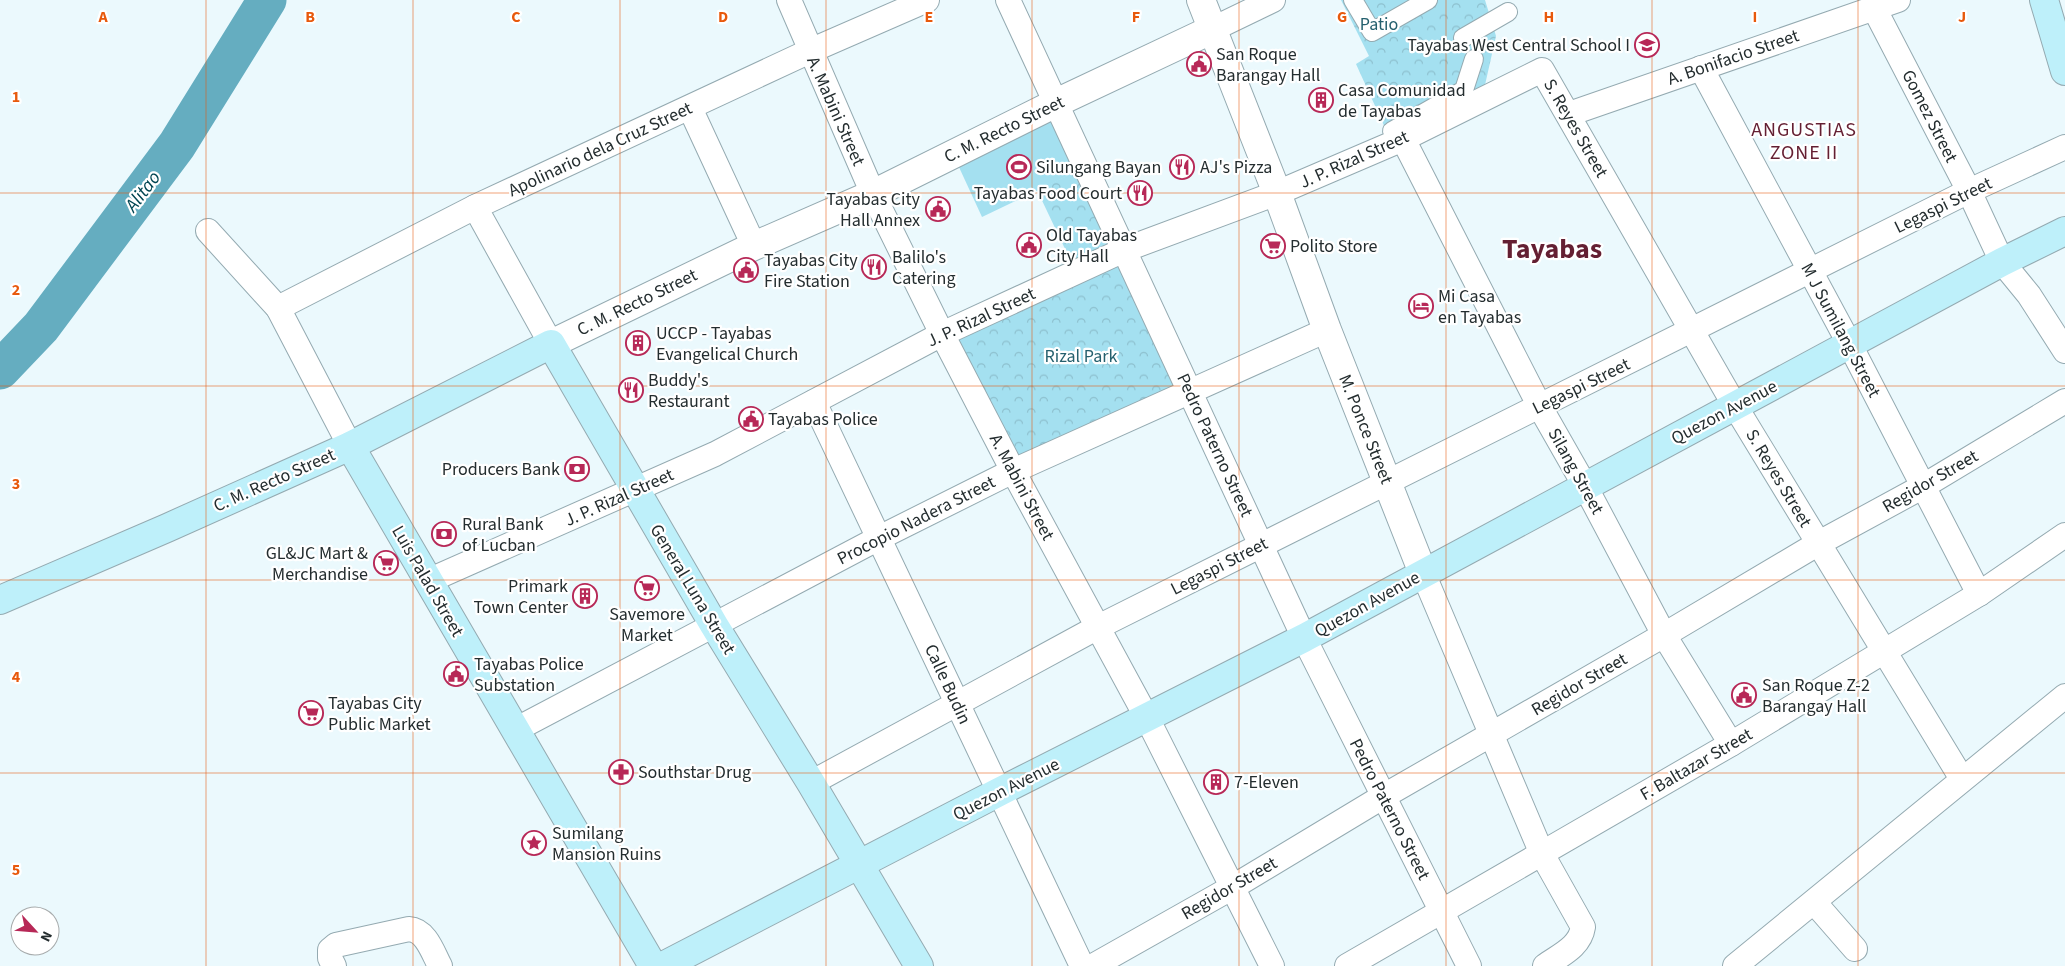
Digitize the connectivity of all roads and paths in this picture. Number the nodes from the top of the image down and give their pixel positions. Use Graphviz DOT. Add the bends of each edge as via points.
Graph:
graph roads {
  1 [pos="789,0"];
  2 [pos="927,0"];
  3 [pos="1008,0"];
  4 [pos="1201,0"];
  5 [pos="1273,0"];
  6 [pos="1353,0"];
  7 [pos="1428,0"];
  8 [pos="1898,0"];
  9 [pos="2044,0"];
  10 [pos="1874,8"];
  11 [pos="1508,12"];
  12 [pos="1213,29"];
  13 [pos="1463,38"];
  14 [pos="810,51"];
  15 [pos="1474,58"];
  16 [pos="1701,68"];
  17 [pos="1542,70"];
  18 [pos="2065,71"];
  19 [pos="1056,103"];
  20 [pos="690,108"];
  21 [pos="1568,114"];
  22 [pos="1398,135"];
  23 [pos="2065,147"];
  24 [pos="1969,191"];
  25 [pos="1277,193"];
  26 [pos="873,194"];
  27 [pos="475,207"];
  28 [pos="208,231"];
  29 [pos="2065,231"];
  30 [pos="754,246"];
  31 [pos="1124,250"];
  32 [pos="2002,262"];
  33 [pos="1810,271"];
  34 [pos="278,308"];
  35 [pos="1327,330"];
  36 [pos="1692,331"];
  37 [pos="942,334"];
  38 [pos="551,344"];
  39 [pos="1850,345"];
  40 [pos="2065,351"];
  41 [pos="1190,392"];
  42 [pos="2065,401"];
  43 [pos="814,402"];
  44 [pos="1736,406"];
  45 [pos="1540,407"];
  46 [pos="350,446"];
  47 [pos="1013,471"];
  48 [pos="1388,483"];
  49 [pos="1585,486"];
  50 [pos="1922,487"];
  51 [pos="634,490"];
  52 [pos="2065,535"];
  53 [pos="879,538"];
  54 [pos="1819,543"];
  55 [pos="1261,545"];
  56 [pos="1423,573"];
  57 [pos="428,581"];
  58 [pos="1979,594"];
  59 [pos="0,600"];
  60 [pos="714,625"];
  61 [pos="1098,627"];
  62 [pos="1664,635"];
  63 [pos="1304,638"];
  64 [pos="1884,651"];
  65 [pos="2065,696"];
  66 [pos="957,703"];
  67 [pos="1147,718"];
  68 [pos="515,730"];
  69 [pos="1491,735"];
  70 [pos="1731,744"];
  71 [pos="1962,779"];
  72 [pos="811,783"];
  73 [pos="999,792"];
  74 [pos="1384,796"];
  75 [pos="1542,854"];
  76 [pos="859,866"];
  77 [pos="1233,887"];
  78 [pos="1814,902"];
  79 [pos="1441,912"];
  80 [pos="1855,948"];
  81 [pos="334,966"];
  82 [pos="440,966"];
  83 [pos="653,966"];
  84 [pos="663,966"];
  85 [pos="919,966"];
  86 [pos="1082,966"];
  87 [pos="1093,966"];
  88 [pos="1272,966"];
  89 [pos="1346,966"];
  90 [pos="1469,966"];
  91 [pos="1544,966"];
  92 [pos="1735,966"];
  1 -- 14 [label="street, A. Mabini Street"];
  2 -- 14 [label="street, Apolinario dela Cruz Street"];
  3 -- 19 [label="street, Pedro Paterno Street"];
  4 -- 12 [label="street, M. Ponce Street"];
  5 -- 12 [label="street, C. M. Recto Street"];
  6 -- 7 [label="street" via="1372,32"];
  8 -- 10 [label="street, A. Bonifacio Street"];
  9 -- 18 [label="main road"];
  10 -- 16 [label="street, A. Bonifacio Street"];
  10 -- 24 [label="street, Gomez Street"];
  11 -- 13 [label="street"];
  12 -- 19 [label="street, C. M. Recto Street"];
  12 -- 25 [label="street, M. Ponce Street"];
  14 -- 20 [label="street, Apolinario dela Cruz Street"];
  14 -- 26 [label="street, A. Mabini Street"];
  15 -- 22 [label="street" via="1464,90"];
  16 -- 21 [label="street, A. Bonifacio Street"];
  16 -- 33 [label="street, M J Sumilang Street"];
  17 -- 21 [label="street, S. Reyes Street"];
  17 -- 22 [label="street, J. P. Rizal Street"];
  19 -- 26 [label="street, C. M. Recto Street"];
  19 -- 31 [label="street, Pedro Paterno Street"];
  20 -- 27 [label="street, Apolinario dela Cruz Street"];
  20 -- 30 [label="street"];
  21 -- 36 [label="street, S. Reyes Street"];
  22 -- 25 [label="street, J. P. Rizal Street"];
  22 -- 45 [label="street, Silang Street"];
  23 -- 24 [label="street, Legaspi Street"];
  24 -- 32 [label="street, Gomez Street"];
  24 -- 33 [label="street, Legaspi Street"];
  25 -- 31 [label="street, J. P. Rizal Street"];
  25 -- 35 [label="street, M. Ponce Street"];
  26 -- 30 [label="street, C. M. Recto Street"];
  26 -- 37 [label="street, A. Mabini Street"];
  27 -- 34 [label="street, Apolinario dela Cruz Street"];
  27 -- 38 [label="street, General Luna Street"];
  28 -- 34 [label="street, Luis Palad Street"];
  29 -- 32 [label="main road, Quezon Avenue"];
  30 -- 38 [label="street, C. M. Recto Street"];
  31 -- 37 [label="street, J. P. Rizal Street"];
  31 -- 41 [label="street, Pedro Paterno Street"];
  32 -- 39 [label="main road, Quezon Avenue"];
  32 -- 40 [label="street, Gomez Street" via="2029,295"];
  33 -- 36 [label="street, Legaspi Street"];
  33 -- 39 [label="street, M J Sumilang Street"];
  34 -- 46 [label="street, Luis Palad Street"];
  35 -- 41 [label="street, Procopio Nadera Street"];
  35 -- 48 [label="street, M. Ponce Street"];
  36 -- 44 [label="street, S. Reyes Street"];
  36 -- 45 [label="street, Legaspi Street"];
  37 -- 43 [label="street, J. P. Rizal Street"];
  37 -- 47 [label="street, A. Mabini Street"];
  38 -- 46 [label="main road, C. M. Recto Street"];
  38 -- 51 [label="main road, General Luna Street"];
  39 -- 44 [label="main road, Quezon Avenue"];
  39 -- 50 [label="street, M J Sumilang Street"];
  41 -- 47 [label="street, Procopio Nadera Street"];
  41 -- 55 [label="street, Pedro Paterno Street"];
  42 -- 50 [label="street, Regidor Street"];
  43 -- 51 [label="street, J. P. Rizal Street" via="715,454"];
  43 -- 53 [label="street, Calle Budin"];
  44 -- 49 [label="main road, Quezon Avenue"];
  44 -- 54 [label="street, S. Reyes Street"];
  45 -- 48 [label="street, Legaspi Street"];
  45 -- 49 [label="street, Silang Street"];
  46 -- 57 [label="main road, Luis Palad Street"];
  46 -- 59 [label="main road, C. M. Recto Street"];
  47 -- 53 [label="street, Procopio Nadera Street"];
  47 -- 61 [label="street, A. Mabini Street"];
  48 -- 55 [label="street, Legaspi Street"];
  48 -- 56 [label="street, M. Ponce Street"];
  49 -- 56 [label="main road, Quezon Avenue"];
  49 -- 62 [label="street, Silang Street"];
  50 -- 54 [label="street, Regidor Street"];
  50 -- 58 [label="street, M J Sumilang Street"];
  51 -- 57 [label="street, J. P. Rizal Street"];
  51 -- 60 [label="main road, General Luna Street"];
  52 -- 58 [label="street, F. Baltazar Street"];
  53 -- 60 [label="street, Procopio Nadera Street"];
  53 -- 66 [label="street, Calle Budin"];
  54 -- 62 [label="street, Regidor Street"];
  54 -- 64 [label="street, S. Reyes Street"];
  55 -- 61 [label="street, Legaspi Street"];
  55 -- 63 [label="street, Pedro Paterno Street"];
  56 -- 63 [label="main road, Quezon Avenue"];
  56 -- 69 [label="street, M. Ponce Street"];
  57 -- 68 [label="main road, Luis Palad Street"];
  58 -- 64 [label="street, F. Baltazar Street"];
  60 -- 68 [label="street, Procopio Nadera Street"];
  60 -- 72 [label="main road, General Luna Street"];
  61 -- 66 [label="street, Legaspi Street"];
  61 -- 67 [label="street, A. Mabini Street"];
  62 -- 69 [label="street, Regidor Street"];
  62 -- 70 [label="street, Silang Street"];
  63 -- 67 [label="main road, Quezon Avenue"];
  63 -- 74 [label="street, Pedro Paterno Street"];
  64 -- 70 [label="street, F. Baltazar Street"];
  64 -- 71 [label="street, S. Reyes Street"];
  65 -- 71 [label="street"];
  66 -- 72 [label="street, Legaspi Street"];
  66 -- 73 [label="street, Calle Budin"];
  67 -- 73 [label="main road, Quezon Avenue"];
  67 -- 77 [label="street, A. Mabini Street"];
  68 -- 83 [label="main road, Luis Palad Street"];
  69 -- 74 [label="street, Regidor Street"];
  69 -- 75 [label="street, M. Ponce Street"];
  70 -- 75 [label="street, F. Baltazar Street"];
  71 -- 78 [label="street"];
  72 -- 76 [label="main road, General Luna Street"];
  73 -- 76 [label="main road, Quezon Avenue"];
  73 -- 86 [label="street, Calle Budin"];
  74 -- 77 [label="street, Regidor Street"];
  74 -- 79 [label="street, Pedro Paterno Street"];
  75 -- 79 [label="street, F. Baltazar Street"];
  75 -- 91 [label="street, M. Ponce Street" via="1583,927 1578,943"];
  76 -- 84 [label="main road, Quezon Avenue"];
  76 -- 85 [label="main road, General Luna Street"];
  77 -- 87 [label="street, Regidor Street"];
  77 -- 88 [label="street, A. Mabini Street"];
  78 -- 80 [label="street"];
  78 -- 92 [label="street"];
  79 -- 89 [label="street, F. Baltazar Street"];
  79 -- 90 [label="street, Pedro Paterno Street"];
  81 -- 82 [label="street" via="330,950 336,945 409,929 422,933"];
}
